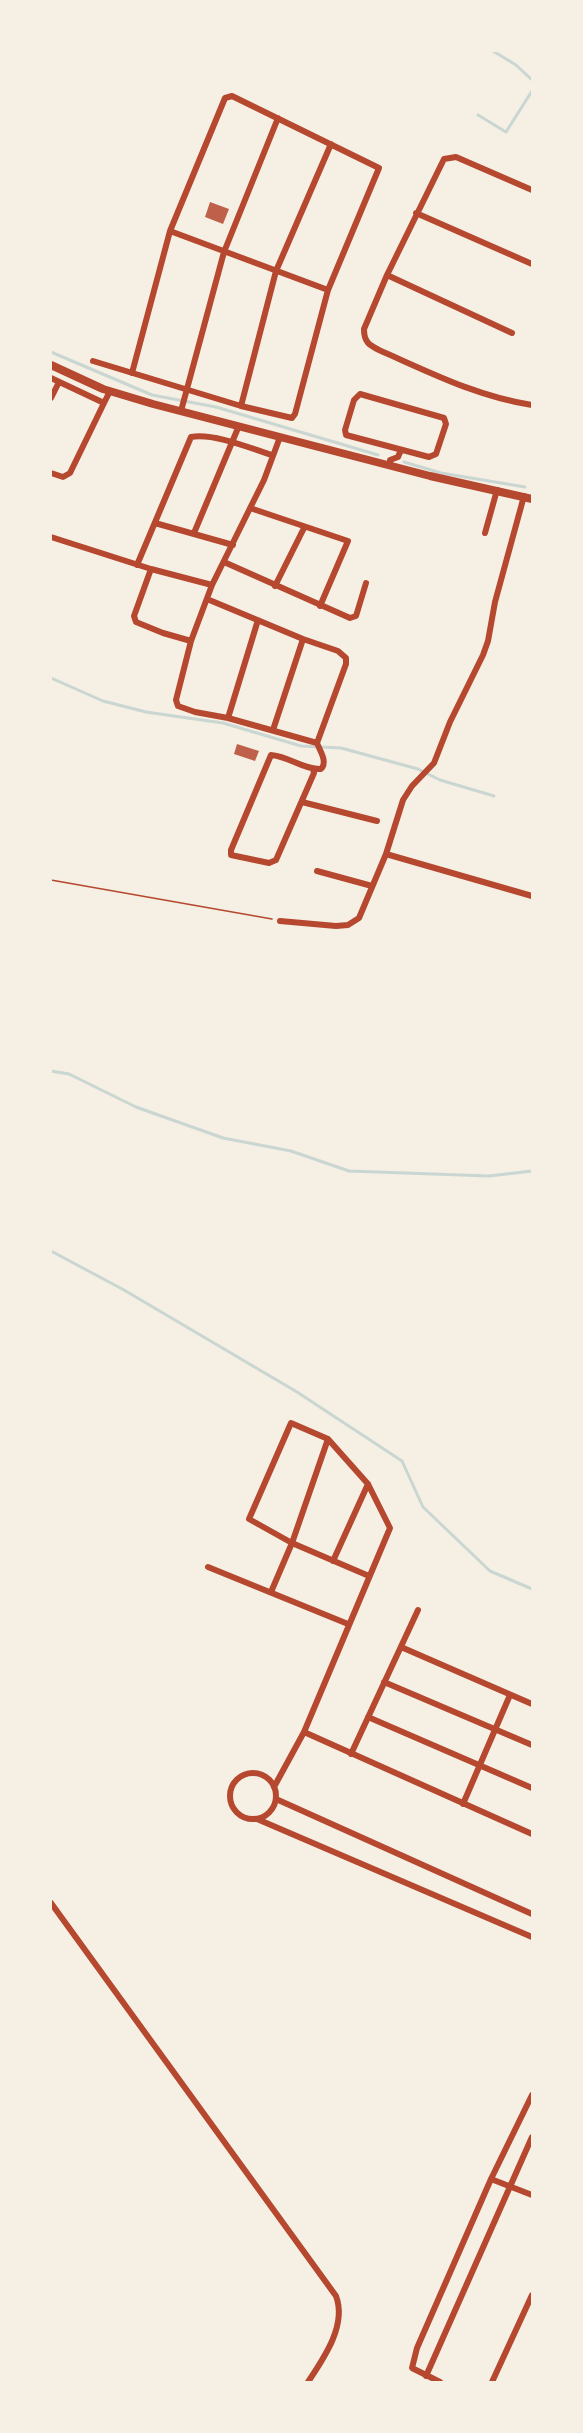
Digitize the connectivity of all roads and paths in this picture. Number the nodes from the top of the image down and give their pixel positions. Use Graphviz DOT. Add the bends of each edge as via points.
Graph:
graph roads {
  1 [pos="278,118"];
  2 [pos="331,144"];
  3 [pos="532,190"];
  4 [pos="416,213"];
  5 [pos="170,231"];
  6 [pos="224,252"];
  7 [pos="532,264"];
  8 [pos="276,271"];
  9 [pos="387,275"];
  10 [pos="328,291"];
  11 [pos="512,333"];
  12 [pos="93,361"];
  13 [pos="51,365"];
  14 [pos="132,373"];
  15 [pos="51,378"];
  16 [pos="58,382"];
  17 [pos="186,390"];
  18 [pos="110,391"];
  19 [pos="51,398"];
  20 [pos="104,403"];
  21 [pos="241,405"];
  22 [pos="532,405"];
  23 [pos="182,409"];
  24 [pos="238,428"];
  25 [pos="280,437"];
  26 [pos="234,442"];
  27 [pos="388,446"];
  28 [pos="401,450"];
  29 [pos="272,455"];
  30 [pos="390,463"];
  31 [pos="51,473"];
  32 [pos="497,490"];
  33 [pos="528,498"];
  34 [pos="250,508"];
  35 [pos="155,524"];
  36 [pos="304,528"];
  37 [pos="194,533"];
  38 [pos="485,533"];
  39 [pos="51,537"];
  40 [pos="233,545"];
  41 [pos="224,562"];
  42 [pos="137,565"];
  43 [pos="151,569"];
  44 [pos="366,582"];
  45 [pos="212,585"];
  46 [pos="275,586"];
  47 [pos="207,599"];
  48 [pos="320,606"];
  49 [pos="258,620"];
  50 [pos="303,639"];
  51 [pos="191,641"];
  52 [pos="228,718"];
  53 [pos="273,730"];
  54 [pos="317,743"];
  55 [pos="313,769"];
  56 [pos="302,802"];
  57 [pos="376,820"];
  58 [pos="386,854"];
  59 [pos="318,871"];
  60 [pos="51,880"];
  61 [pos="372,886"];
  62 [pos="532,896"];
  63 [pos="280,921"];
  64 [pos="328,1439"];
  65 [pos="368,1484"];
  66 [pos="292,1543"];
  67 [pos="333,1561"];
  68 [pos="208,1566"];
  69 [pos="369,1576"];
  70 [pos="271,1592"];
  71 [pos="418,1610"];
  72 [pos="348,1623"];
  73 [pos="401,1647"];
  74 [pos="384,1682"];
  75 [pos="510,1695"];
  76 [pos="532,1704"];
  77 [pos="368,1717"];
  78 [pos="496,1729"];
  79 [pos="303,1732"];
  80 [pos="532,1745"];
  81 [pos="351,1754"];
  82 [pos="480,1766"];
  83 [pos="274,1786"];
  84 [pos="532,1788"];
  85 [pos="276,1799"];
  86 [pos="463,1804"];
  87 [pos="257,1819"];
  88 [pos="532,1834"];
  89 [pos="51,1903"];
  90 [pos="532,1914"];
  91 [pos="532,1937"];
  92 [pos="532,2095"];
  93 [pos="532,2137"];
  94 [pos="491,2179"];
  95 [pos="510,2186"];
  96 [pos="532,2195"];
  97 [pos="531,2299"];
  98 [pos="426,2376"];
  99 [pos="308,2382"];
  100 [pos="440,2382"];
  101 [pos="492,2382"];
  1 -- 2 [label="street"];
  1 -- 5 [label="street" via="232,96 225,98"];
  1 -- 6 [label="street"];
  2 -- 8 [label="street"];
  2 -- 10 [label="street" via="379,168"];
  3 -- 4 [label="street" via="450,156 440,163"];
  4 -- 7 [label="street"];
  4 -- 9 [label="street"];
  5 -- 6 [label="street"];
  5 -- 14 [label="street"];
  6 -- 8 [label="street"];
  6 -- 17 [label="street"];
  8 -- 10 [label="street"];
  8 -- 21 [label="street"];
  9 -- 11 [label="street"];
  9 -- 22 [label="street" via="366,321 364,338 368,345 448,381 504,401"];
  10 -- 21 [label="street" via="292,418"];
  12 -- 14 [label="street"];
  13 -- 18 [label="street"];
  14 -- 17 [label="street"];
  15 -- 16 [label="street"];
  16 -- 19 [label="street"];
  16 -- 20 [label="street"];
  17 -- 21 [label="street"];
  17 -- 23 [label="street"];
  18 -- 20 [label="street"];
  18 -- 23 [label="street"];
  20 -- 31 [label="street" via="70,473 63,477"];
  23 -- 24 [label="street"];
  24 -- 25 [label="street"];
  24 -- 26 [label="street"];
  25 -- 29 [label="street"];
  25 -- 30 [label="street"];
  26 -- 29 [label="street"];
  26 -- 35 [label="street" via="191,438"];
  26 -- 37 [label="street"];
  27 -- 28 [label="street"];
  27 -- 28 [label="street" via="345,433 357,395 444,418 446,424 434,456"];
  27 -- 30 [label="street"];
  28 -- 30 [label="street"];
  29 -- 34 [label="street"];
  30 -- 32 [label="street"];
  32 -- 33 [label="street"];
  32 -- 38 [label="street"];
  33 -- 58 [label="street" via="495,602 488,641 434,763 403,800"];
  34 -- 36 [label="street"];
  34 -- 40 [label="street"];
  35 -- 37 [label="street"];
  35 -- 42 [label="street"];
  36 -- 46 [label="street"];
  36 -- 48 [label="street" via="348,541"];
  37 -- 40 [label="street"];
  39 -- 42 [label="street"];
  40 -- 41 [label="street"];
  41 -- 45 [label="street"];
  41 -- 46 [label="street"];
  42 -- 43 [label="street"];
  43 -- 45 [label="street"];
  43 -- 51 [label="street" via="134,616 136,622"];
  44 -- 48 [label="street" via="353,617"];
  45 -- 47 [label="street"];
  46 -- 48 [label="street"];
  47 -- 49 [label="street"];
  47 -- 51 [label="street"];
  49 -- 50 [label="street"];
  49 -- 52 [label="street"];
  50 -- 53 [label="street"];
  50 -- 54 [label="street" via="338,651 346,658"];
  51 -- 52 [label="street" via="176,696 178,706"];
  52 -- 53 [label="street"];
  53 -- 54 [label="street"];
  54 -- 55 [label="street" via="325,762 321,770"];
  55 -- 56 [label="street"];
  55 -- 56 [label="street" via="271,754 231,855 269,863 276,860"];
  56 -- 57 [label="street"];
  58 -- 61 [label="street"];
  58 -- 62 [label="street"];
  59 -- 61 [label="street"];
  60 -- 63 [label="path"];
  61 -- 63 [label="street" via="359,918 348,925"];
  64 -- 65 [label="street"];
  64 -- 66 [label="street"];
  64 -- 66 [label="street" via="291,1423 249,1519"];
  65 -- 67 [label="street"];
  65 -- 69 [label="street" via="390,1528"];
  66 -- 67 [label="street"];
  66 -- 70 [label="street"];
  67 -- 69 [label="street"];
  68 -- 70 [label="street"];
  69 -- 72 [label="street"];
  70 -- 72 [label="street"];
  71 -- 73 [label="street"];
  72 -- 79 [label="street"];
  73 -- 74 [label="street"];
  73 -- 75 [label="street"];
  74 -- 77 [label="street"];
  74 -- 78 [label="street"];
  75 -- 76 [label="street"];
  75 -- 78 [label="street"];
  77 -- 81 [label="street"];
  77 -- 82 [label="street"];
  78 -- 80 [label="street"];
  78 -- 82 [label="street"];
  79 -- 81 [label="street"];
  79 -- 83 [label="street"];
  81 -- 86 [label="street"];
  82 -- 84 [label="street"];
  82 -- 86 [label="street"];
  83 -- 85 [label="street"];
  83 -- 87 [label="street" via="267,1778 253,1773 241,1776 231,1787 234,1810 243,1817"];
  85 -- 87 [label="street" via="270,1812"];
  85 -- 90 [label="street"];
  86 -- 88 [label="street"];
  87 -- 91 [label="street"];
  89 -- 99 [label="street" via="336,2296 340,2316 335,2333"];
  92 -- 94 [label="street"];
  93 -- 95 [label="street"];
  94 -- 95 [label="street"];
  94 -- 98 [label="street" via="417,2348 412,2368"];
  95 -- 96 [label="street"];
  95 -- 98 [label="street"];
  97 -- 101 [label="street"];
  98 -- 100 [label="street"];
}
